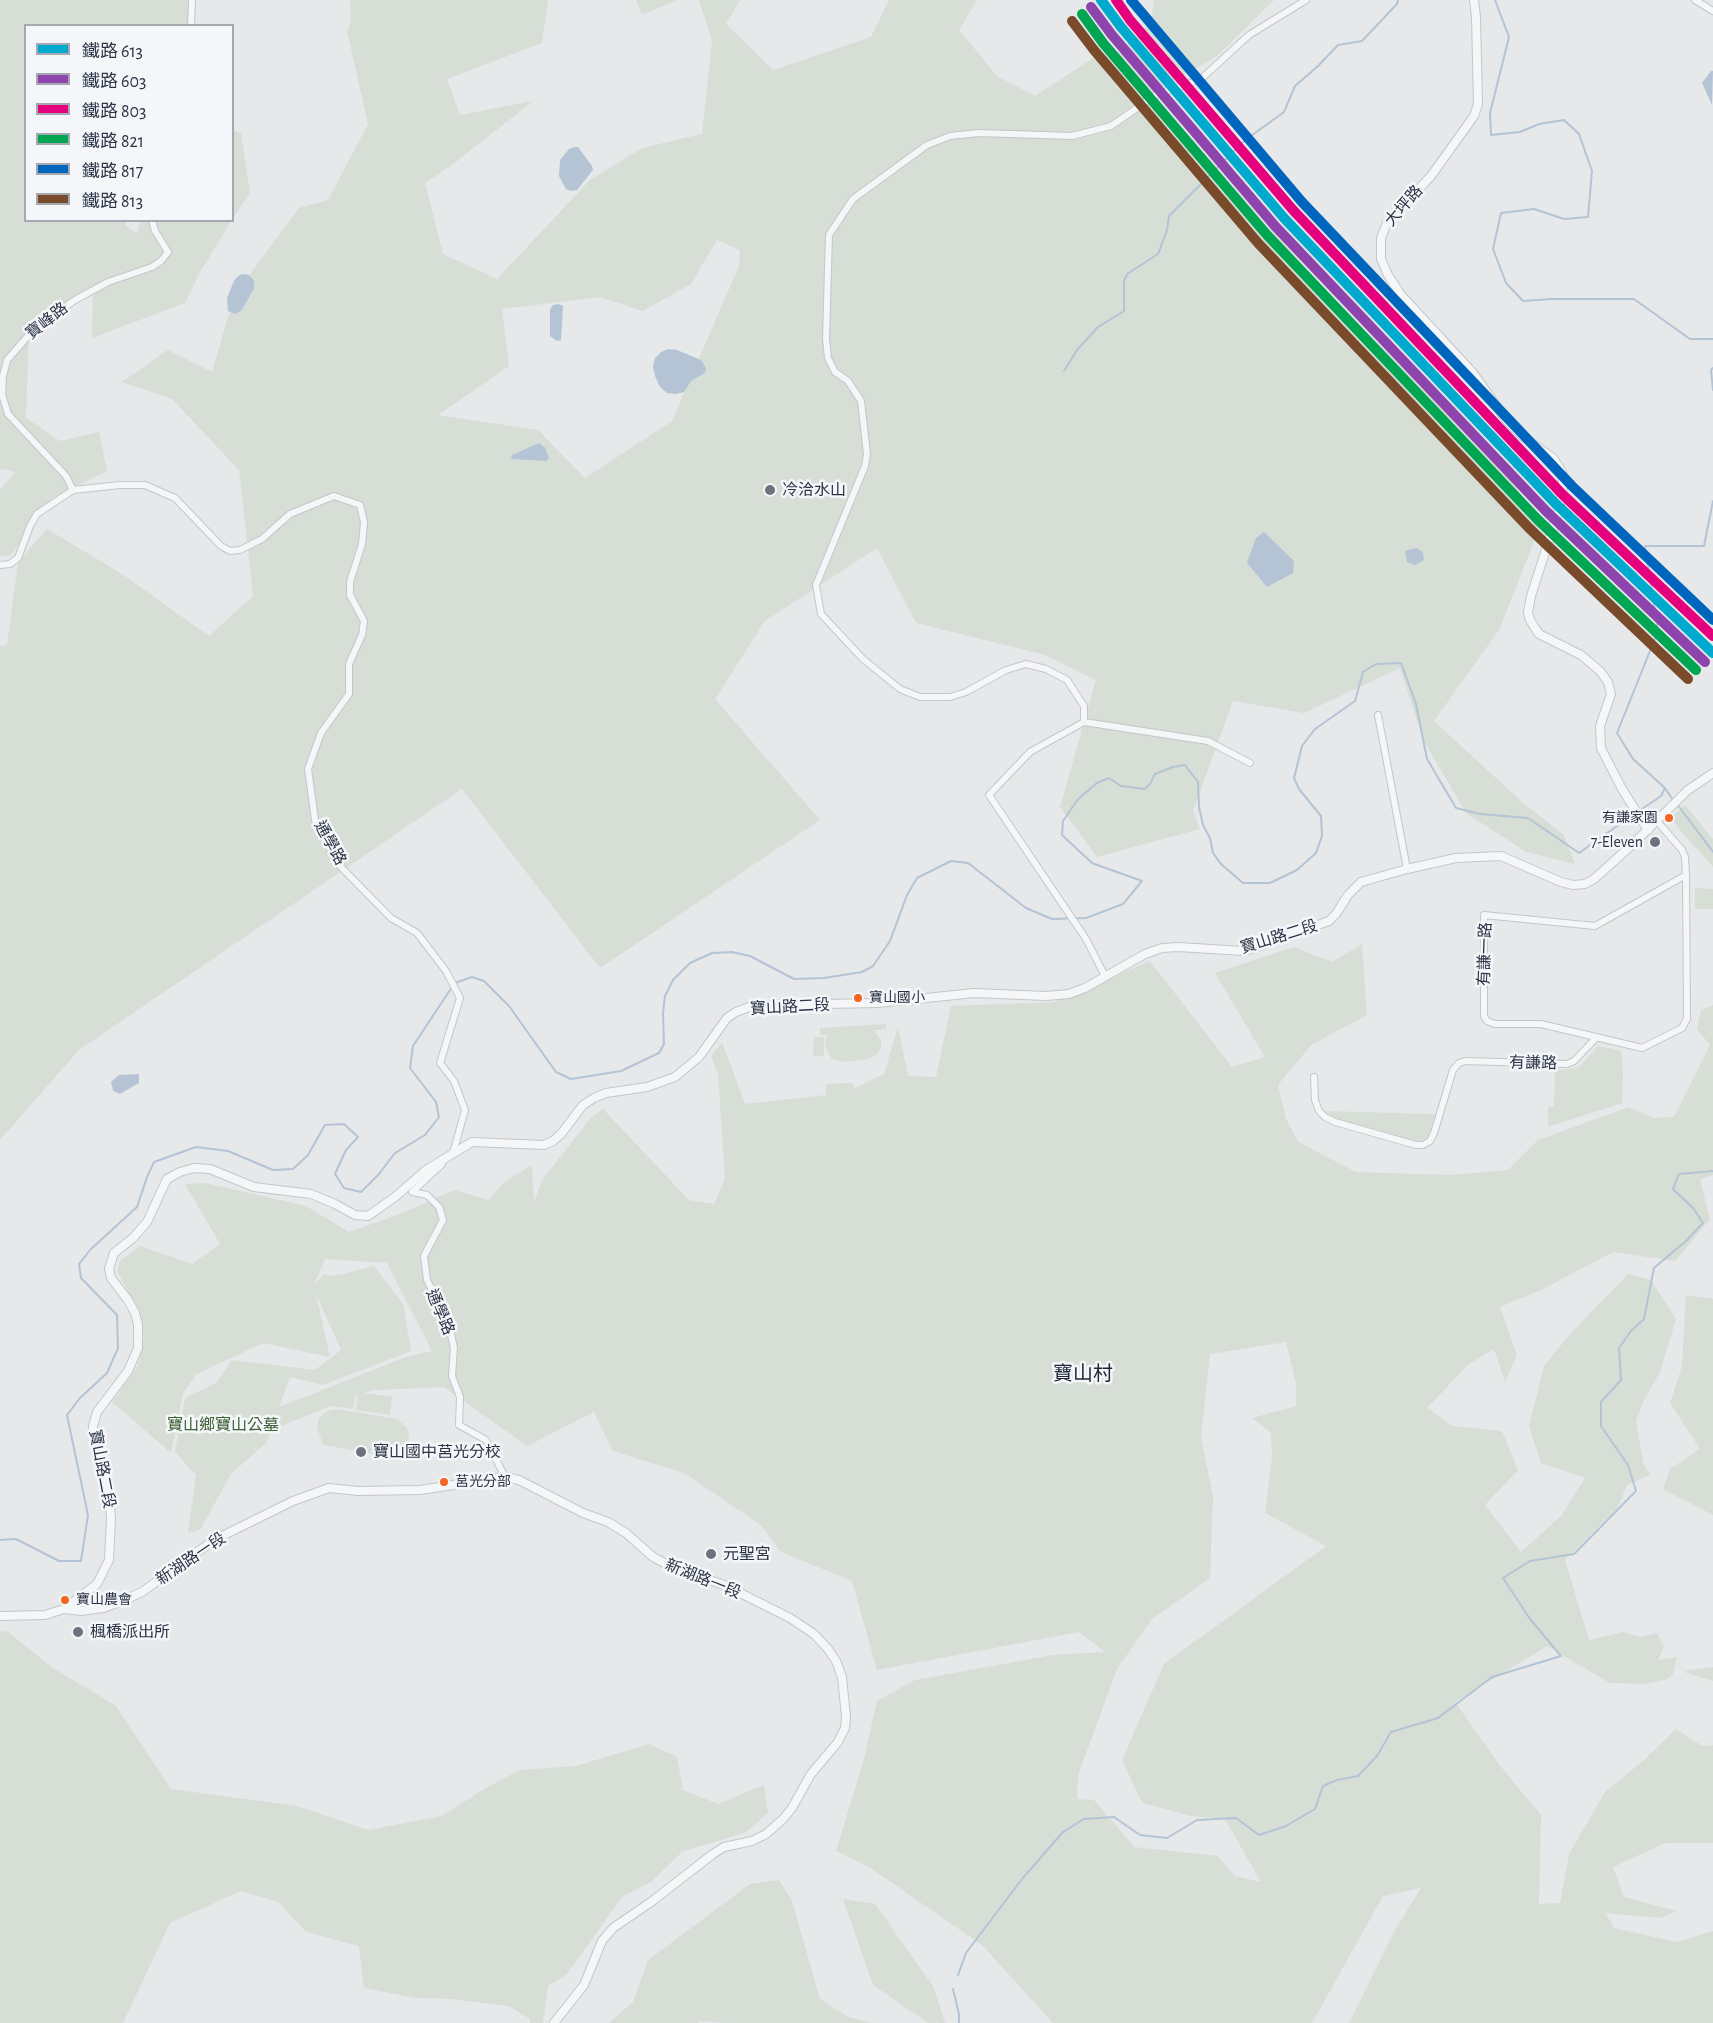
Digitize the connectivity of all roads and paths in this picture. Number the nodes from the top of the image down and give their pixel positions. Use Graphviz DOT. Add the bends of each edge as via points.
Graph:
graph roads {
  1 [pos="192,0"];
  2 [pos="1306,0"];
  3 [pos="1474,0"];
  4 [pos="1695,0"];
  5 [pos="1713,11"];
  6 [pos="191,24"];
  7 [pos="153,222"];
  8 [pos="73,490"];
  9 [pos="0,565"];
  10 [pos="1378,715"];
  11 [pos="1084,722"];
  12 [pos="1250,763"];
  13 [pos="1713,773"];
  14 [pos="1657,821"];
  15 [pos="1648,830"];
  16 [pos="1407,869"];
  17 [pos="1686,875"];
  18 [pos="1105,976"];
  19 [pos="1596,1038"];
  20 [pos="1314,1077"];
  21 [pos="454,1152"];
  22 [pos="506,1477"];
  23 [pos="64,1609"];
  24 [pos="0,1616"];
  25 [pos="554,2023"];
  1 -- 6 [label="street"];
  2 -- 11 [label="street" via="1249,35 1201,79 1156,95 1111,126 1072,136 979,133 950,136 927,145 853,199 829,235 828,358 835,372 848,381 861,400 867,454 816,585 820,614 863,659 900,689 920,697 950,697 1026,664 1067,680 1084,706"];
  3 -- 15 [label="street, 大坪路" via="1478,104 1474,117 1431,176 1387,223 1381,238 1381,259 1401,295 1473,373 1508,422 1553,458 1562,472 1559,509 1528,612 1539,634 1581,655 1608,682 1611,694 1600,726 1601,748"];
  4 -- 5 [label="street"];
  7 -- 8 [label="street, 寶峰路" via="168,252 161,261 75,300 35,328 7,360 3,394 8,414 66,476"];
  8 -- 9 [label="street, 通學路" via="37,514 18,558"];
  8 -- 21 [label="street, 通學路" via="145,485 175,498 221,546 230,550 240,550 262,539 290,514 334,496 360,505 362,544 350,595 364,621 349,664 349,693 321,733 308,769 315,820 338,864 391,918 417,933 446,971 460,998 440,1063 454,1081 465,1110"];
  10 -- 16 [label="street"];
  11 -- 12 [label="street" via="1208,741"];
  11 -- 18 [label="street" via="1030,752 989,795 1086,939"];
  13 -- 14 [label="street, 寶山路二段" via="1695,784"];
  14 -- 15 [label="street, 寶山路二段"];
  14 -- 17 [label="street" via="1682,850"];
  15 -- 16 [label="street, 寶山路二段" via="1585,884 1561,882 1495,855 1456,858"];
  16 -- 18 [label="street, 寶山路二段" via="1361,882 1325,923 1244,951 1162,948"];
  17 -- 19 [label="street" via="1687,1019 1682,1028 1642,1048"];
  17 -- 19 [label="street, 有謙一路" via="1595,926 1484,915 1487,1021 1541,1024"];
  18 -- 21 [label="street, 寶山路二段" via="1069,994 974,993 878,1003 749,1007 727,1018 699,1057 675,1077 594,1098 583,1105 553,1141 544,1145 472,1142"];
  19 -- 20 [label="street, 有謙路" via="1567,1064 1459,1063 1453,1070 1434,1133 1423,1145 1325,1117 1315,1100"];
  21 -- 22 [label="street, 通學路" via="412,1192 427,1195 439,1207 443,1220 424,1256 427,1280 449,1325 454,1348 452,1376 460,1397 459,1425 486,1440"];
  21 -- 23 [label="street, 寶山路二段" via="379,1210 364,1216 311,1194 254,1187 210,1169 194,1168 167,1179 147,1222 114,1253 109,1269 135,1313 138,1348 128,1371 97,1412 93,1426 109,1495 109,1560 98,1584"];
  22 -- 23 [label="street, 新湖路一段" via="420,1490 329,1488 214,1540 142,1592 103,1608"];
  22 -- 25 [label="street, 新湖路一段" via="608,1522 668,1565 724,1586 790,1618 814,1634 836,1661 845,1701 845,1728 838,1742 811,1774 783,1819 752,1841 724,1847 618,1924 602,1941 584,1984"];
  23 -- 24 [label="street, 新湖路一段" via="45,1615"];
}
